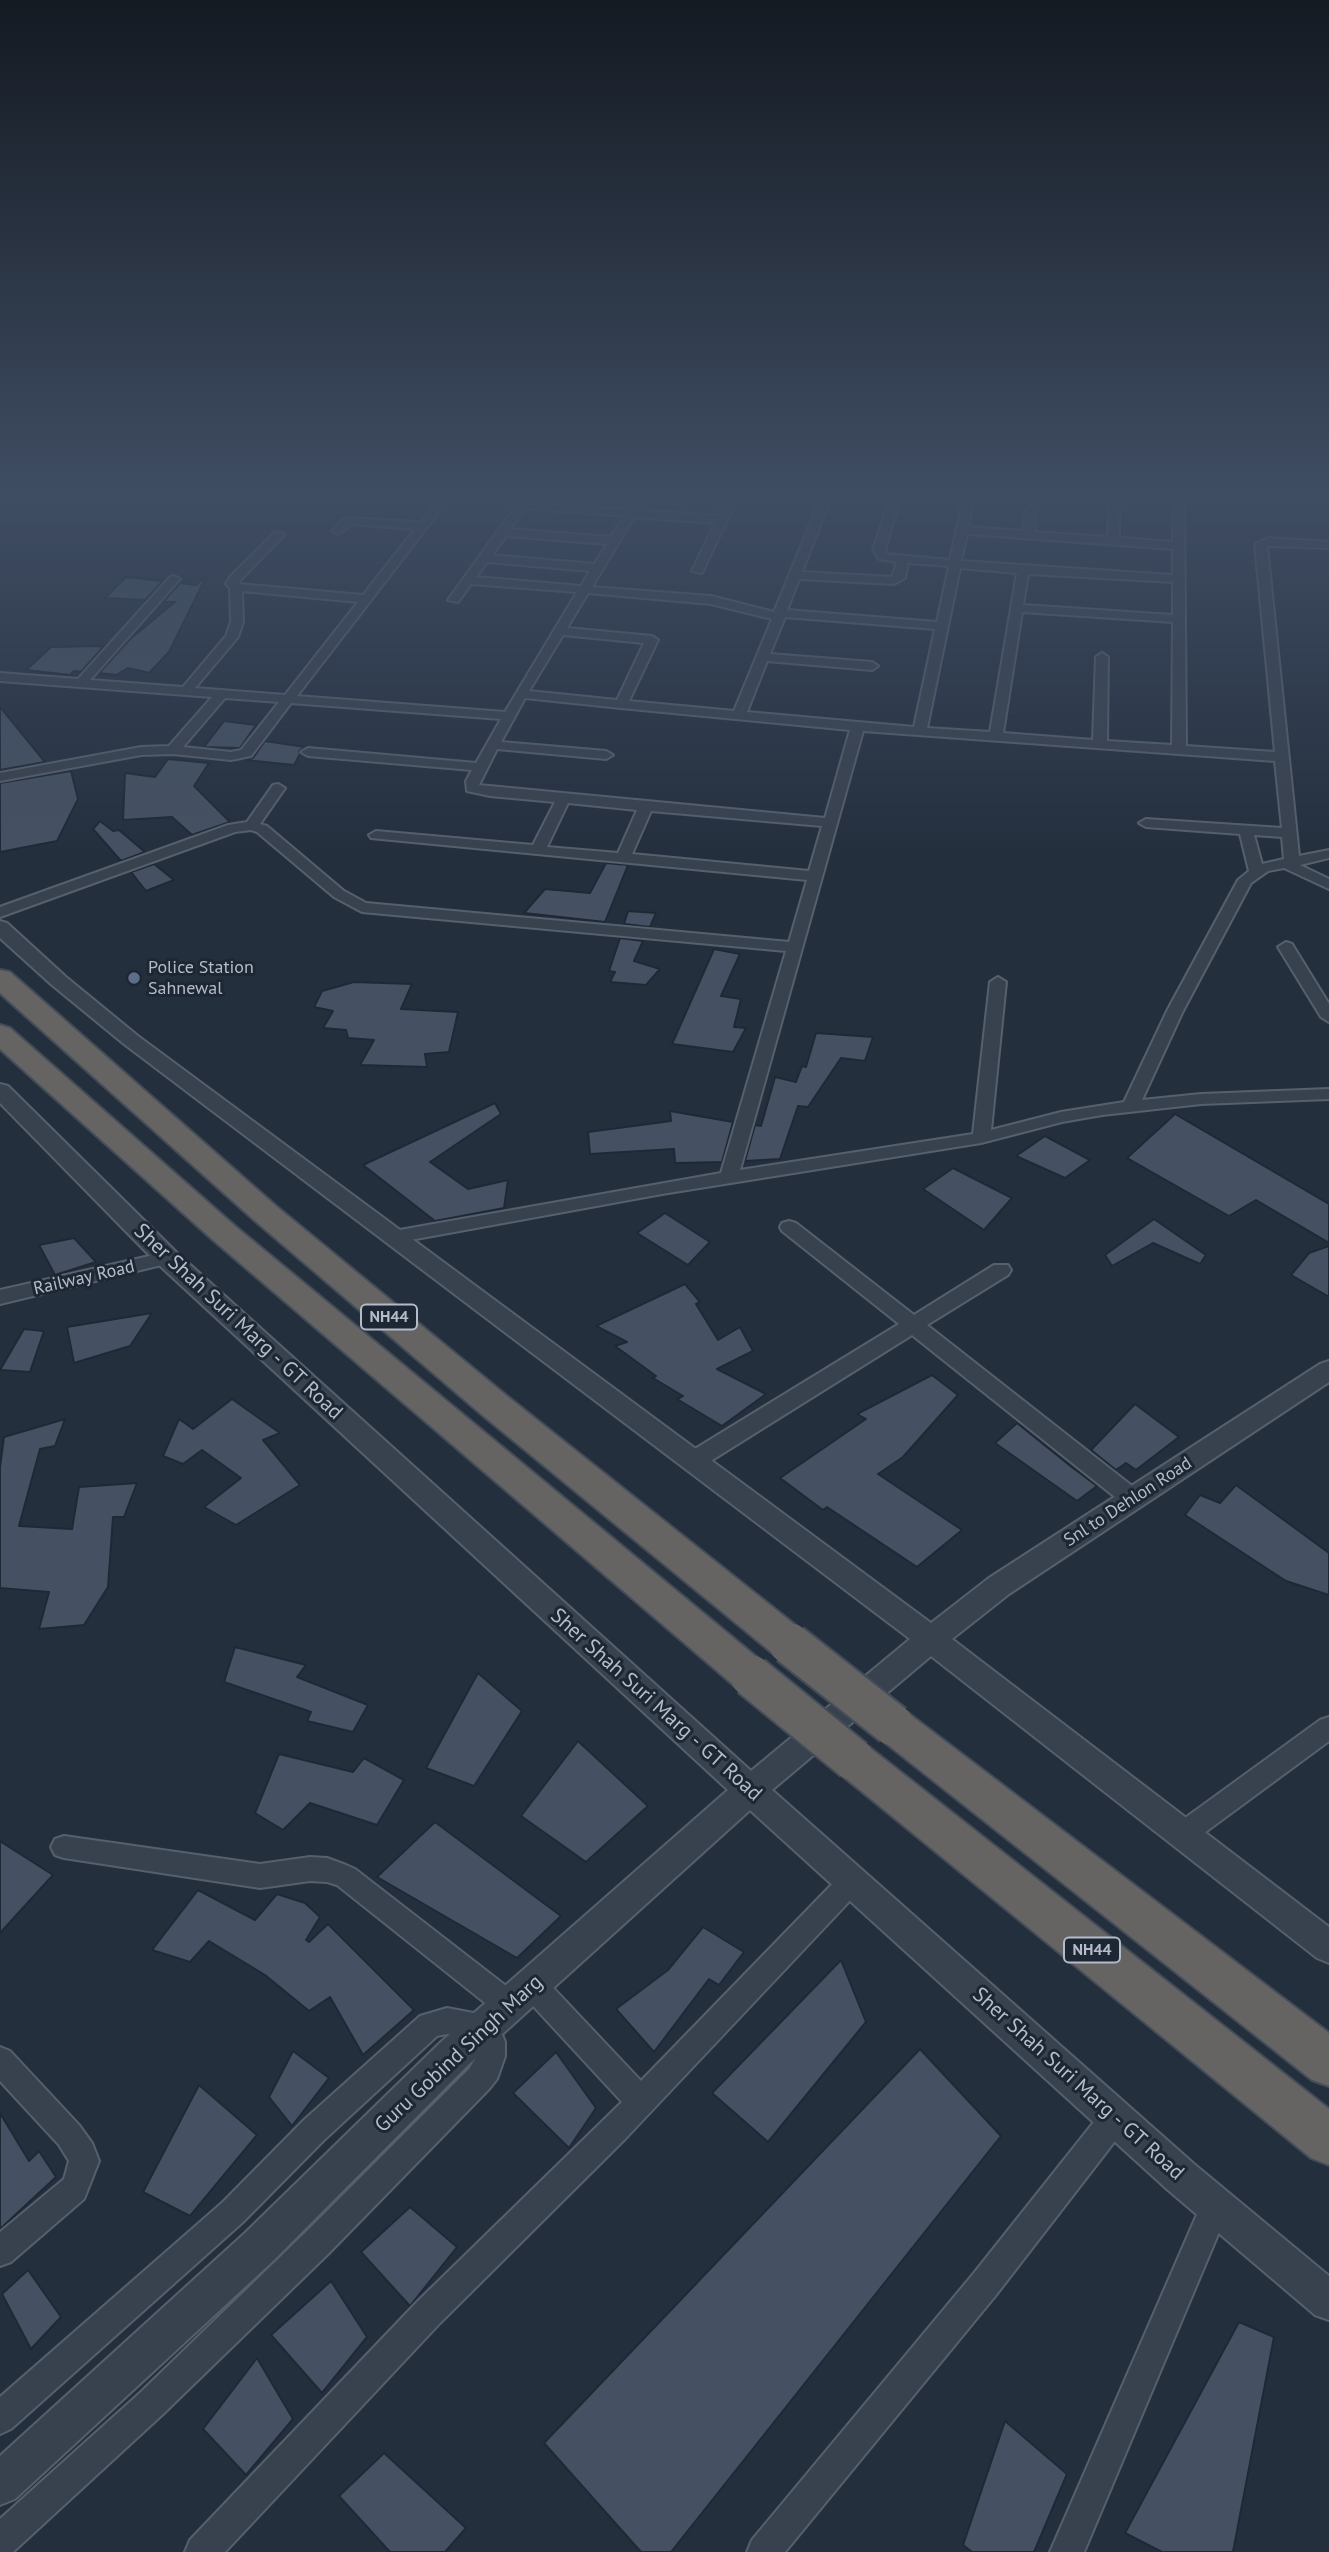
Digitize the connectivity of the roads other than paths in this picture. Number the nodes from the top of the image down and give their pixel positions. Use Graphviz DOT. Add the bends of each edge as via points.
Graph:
graph roads {
  1 [pos="143,614"];
  2 [pos="237,614"];
  3 [pos="355,614"];
  4 [pos="569,614"];
  5 [pos="776,614"];
  6 [pos="945,614"];
  7 [pos="1016,614"];
  8 [pos="1106,614"];
  9 [pos="1178,614"];
  10 [pos="1268,614"];
  11 [pos="780,615"];
  12 [pos="1178,619"];
  13 [pos="943,626"];
  14 [pos="558,631"];
  15 [pos="764,657"];
  16 [pos="1102,657"];
  17 [pos="872,666"];
  18 [pos="0,677"];
  19 [pos="81,683"];
  20 [pos="187,690"];
  21 [pos="223,693"];
  22 [pos="521,694"];
  23 [pos="290,698"];
  24 [pos="621,704"];
  25 [pos="740,715"];
  26 [pos="509,716"];
  27 [pos="858,727"];
  28 [pos="920,732"];
  29 [pos="996,737"];
  30 [pos="492,745"];
  31 [pos="1100,745"];
  32 [pos="173,750"];
  33 [pos="1179,751"];
  34 [pos="308,752"];
  35 [pos="606,755"];
  36 [pos="1282,757"];
  37 [pos="480,767"];
  38 [pos="0,777"];
  39 [pos="278,788"];
  40 [pos="563,799"];
  41 [pos="646,806"];
  42 [pos="831,823"];
  43 [pos="1146,823"];
  44 [pos="251,826"];
  45 [pos="1246,830"];
  46 [pos="1290,833"];
  47 [pos="376,835"];
  48 [pos="538,850"];
  49 [pos="1329,854"];
  50 [pos="623,858"];
  51 [pos="1289,863"];
  52 [pos="1256,871"];
  53 [pos="817,876"];
  54 [pos="1329,885"];
  55 [pos="2,913"];
  56 [pos="796,947"];
  57 [pos="1286,947"];
  58 [pos="0,978"];
  59 [pos="998,982"];
  60 [pos="1329,1017"];
  61 [pos="0,1034"];
  62 [pos="0,1091"];
  63 [pos="1329,1094"];
  64 [pos="1130,1107"];
  65 [pos="981,1138"];
  66 [pos="729,1178"];
  67 [pos="789,1227"];
  68 [pos="394,1237"];
  69 [pos="167,1258"];
  70 [pos="1001,1270"];
  71 [pos="0,1297"];
  72 [pos="914,1324"];
  73 [pos="1329,1370"];
  74 [pos="693,1461"];
  75 [pos="1133,1499"];
  76 [pos="931,1639"];
  77 [pos="1329,1727"];
  78 [pos="750,1790"];
  79 [pos="1182,1834"];
  80 [pos="64,1847"];
  81 [pos="851,1882"];
  82 [pos="1329,1947"];
  83 [pos="520,1995"];
  84 [pos="485,2026"];
  85 [pos="0,2061"];
  86 [pos="1329,2063"];
  87 [pos="640,2102"];
  88 [pos="1115,2118"];
  89 [pos="1329,2140"];
  90 [pos="1215,2206"];
  91 [pos="0,2251"];
  92 [pos="1329,2301"];
  93 [pos="0,2418"];
  94 [pos="0,2484"];
  95 [pos="0,2541"];
  96 [pos="202,2552"];
  97 [pos="764,2552"];
  98 [pos="1067,2552"];
  1 -- 19 [label="street"];
  2 -- 20 [label="street" via="232,636"];
  3 -- 23 [label="street"];
  4 -- 14 [label="street"];
  5 -- 11 [label="street"];
  6 -- 13 [label="street"];
  7 -- 29 [label="street"];
  8 -- 12 [label="street"];
  9 -- 12 [label="street"];
  10 -- 36 [label="street"];
  11 -- 13 [label="street"];
  11 -- 15 [label="street"];
  12 -- 33 [label="street"];
  13 -- 28 [label="street"];
  14 -- 22 [label="street"];
  14 -- 24 [label="street" via="652,640"];
  15 -- 17 [label="street"];
  15 -- 25 [label="street"];
  16 -- 31 [label="street"];
  18 -- 19 [label="street"];
  19 -- 20 [label="street"];
  20 -- 21 [label="street"];
  21 -- 23 [label="street"];
  21 -- 32 [label="street"];
  22 -- 24 [label="street"];
  22 -- 26 [label="street"];
  23 -- 26 [label="street"];
  23 -- 32 [label="street" via="242,755"];
  24 -- 25 [label="street"];
  25 -- 27 [label="street"];
  26 -- 30 [label="street"];
  27 -- 28 [label="street"];
  27 -- 42 [label="street"];
  28 -- 29 [label="street"];
  29 -- 31 [label="street"];
  30 -- 35 [label="street"];
  30 -- 37 [label="street"];
  31 -- 33 [label="street"];
  32 -- 38 [label="street" via="124,753"];
  33 -- 36 [label="street"];
  34 -- 37 [label="street"];
  36 -- 46 [label="street"];
  37 -- 40 [label="street" via="472,785 475,790"];
  39 -- 44 [label="street"];
  40 -- 41 [label="street"];
  40 -- 48 [label="street"];
  41 -- 42 [label="street"];
  41 -- 50 [label="street"];
  42 -- 53 [label="street"];
  43 -- 45 [label="street"];
  44 -- 55 [label="street" via="233,828"];
  44 -- 56 [label="street" via="267,833 339,894 362,907"];
  45 -- 46 [label="street"];
  45 -- 52 [label="street"];
  46 -- 51 [label="street"];
  47 -- 48 [label="street"];
  48 -- 50 [label="street"];
  49 -- 51 [label="street"];
  50 -- 53 [label="street"];
  51 -- 52 [label="street"];
  51 -- 54 [label="street"];
  52 -- 64 [label="street" via="1245,880 1175,1010"];
  53 -- 56 [label="street"];
  55 -- 68 [label="street" via="59,981"];
  56 -- 66 [label="street"];
  57 -- 60 [label="street"];
  58 -- 86 [label="highway, NH44, bridge" via="265,1213 494,1405 790,1644"];
  59 -- 65 [label="street"];
  61 -- 89 [label="highway, NH44, bridge" via="276,1278 751,1676"];
  62 -- 69 [label="street, Sher Shah Suri Marg - GT Road"];
  63 -- 64 [label="street"];
  64 -- 65 [label="street" via="1061,1117"];
  65 -- 66 [label="street"];
  66 -- 68 [label="street"];
  67 -- 72 [label="street"];
  68 -- 74 [label="street"];
  69 -- 71 [label="street, Railway Road"];
  69 -- 78 [label="street, Sher Shah Suri Marg - GT Road"];
  70 -- 72 [label="street"];
  72 -- 74 [label="street"];
  72 -- 75 [label="street"];
  73 -- 75 [label="street, Snl to Dehlon Road"];
  74 -- 76 [label="street"];
  75 -- 76 [label="street, Snl to Dehlon Road" via="999,1586"];
  76 -- 78 [label="street, Guru Gobind Singh Marg"];
  76 -- 79 [label="street"];
  77 -- 79 [label="street"];
  78 -- 81 [label="street, Sher Shah Suri Marg - GT Road"];
  78 -- 83 [label="street, Guru Gobind Singh Marg"];
  79 -- 82 [label="street"];
  80 -- 83 [label="street" via="260,1876 327,1870 346,1877"];
  81 -- 87 [label="street"];
  81 -- 88 [label="street, Sher Shah Suri Marg - GT Road"];
  83 -- 84 [label="street, Guru Gobind Singh Marg"];
  83 -- 87 [label="street"];
  84 -- 93 [label="street" via="447,2021 430,2025 314,2130 233,2212"];
  84 -- 94 [label="street, Guru Gobind Singh Marg" via="259,2247"];
  84 -- 95 [label="street" via="491,2056 479,2079 152,2403"];
  85 -- 91 [label="street" via="69,2135 82,2152 83,2169 74,2189"];
  87 -- 96 [label="street" via="429,2312"];
  88 -- 90 [label="street, Sher Shah Suri Marg - GT Road"];
  88 -- 97 [label="street"];
  90 -- 92 [label="street, Sher Shah Suri Marg - GT Road"];
  90 -- 98 [label="street"];
}
